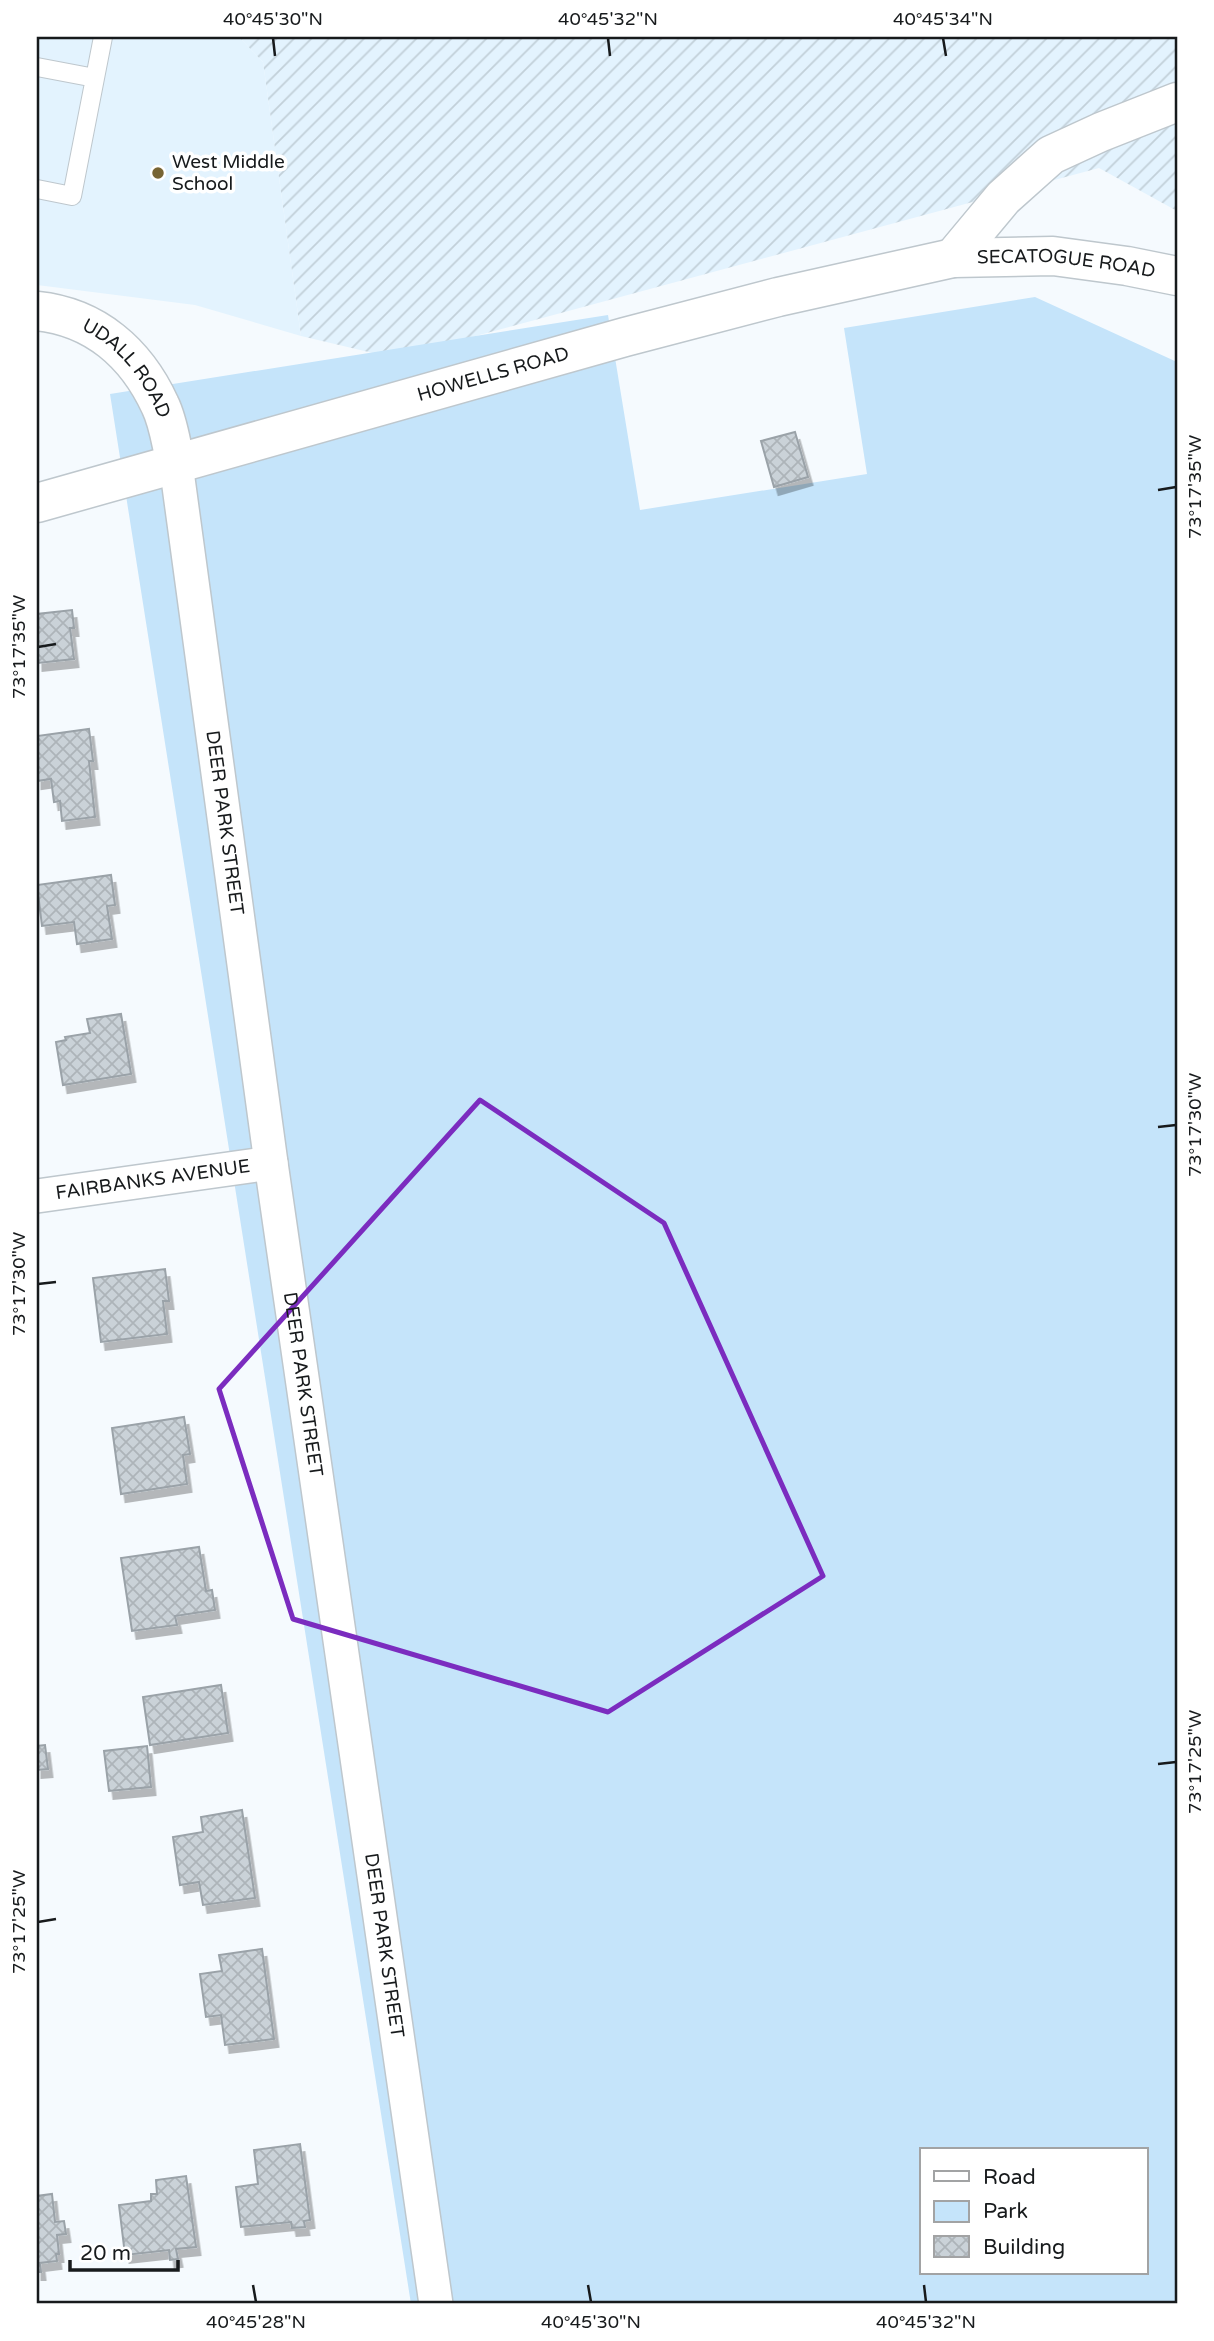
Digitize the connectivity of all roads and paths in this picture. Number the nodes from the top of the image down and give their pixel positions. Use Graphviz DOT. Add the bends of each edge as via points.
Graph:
graph roads {
  1 [pos="103,37"];
  2 [pos="37,67"];
  3 [pos="95,78"];
  4 [pos="1177,102"];
  5 [pos="37,189"];
  6 [pos="953,258"];
  7 [pos="1177,275"];
  8 [pos="37,311"];
  9 [pos="176,464"];
  10 [pos="37,503"];
  11 [pos="271,1163"];
  12 [pos="37,1196"];
  13 [pos="436,2304"];
  1 -- 3 [label="lane"];
  2 -- 3 [label="lane"];
  3 -- 5 [label="lane" via="72,196"];
  4 -- 6 [label="street" via="1051,155 1003,198"];
  6 -- 7 [label="street, SECATOGUE ROAD" via="1053,256"];
  6 -- 9 [label="street, HOWELLS ROAD" via="625,337"];
  8 -- 9 [label="street, UDALL ROAD" via="59,313 90,327 134,360 161,407"];
  9 -- 10 [label="street, HOWELLS ROAD"];
  9 -- 11 [label="street, DEER PARK STREET"];
  11 -- 12 [label="street, FAIRBANKS AVENUE"];
  11 -- 13 [label="street, DEER PARK STREET"];
}
